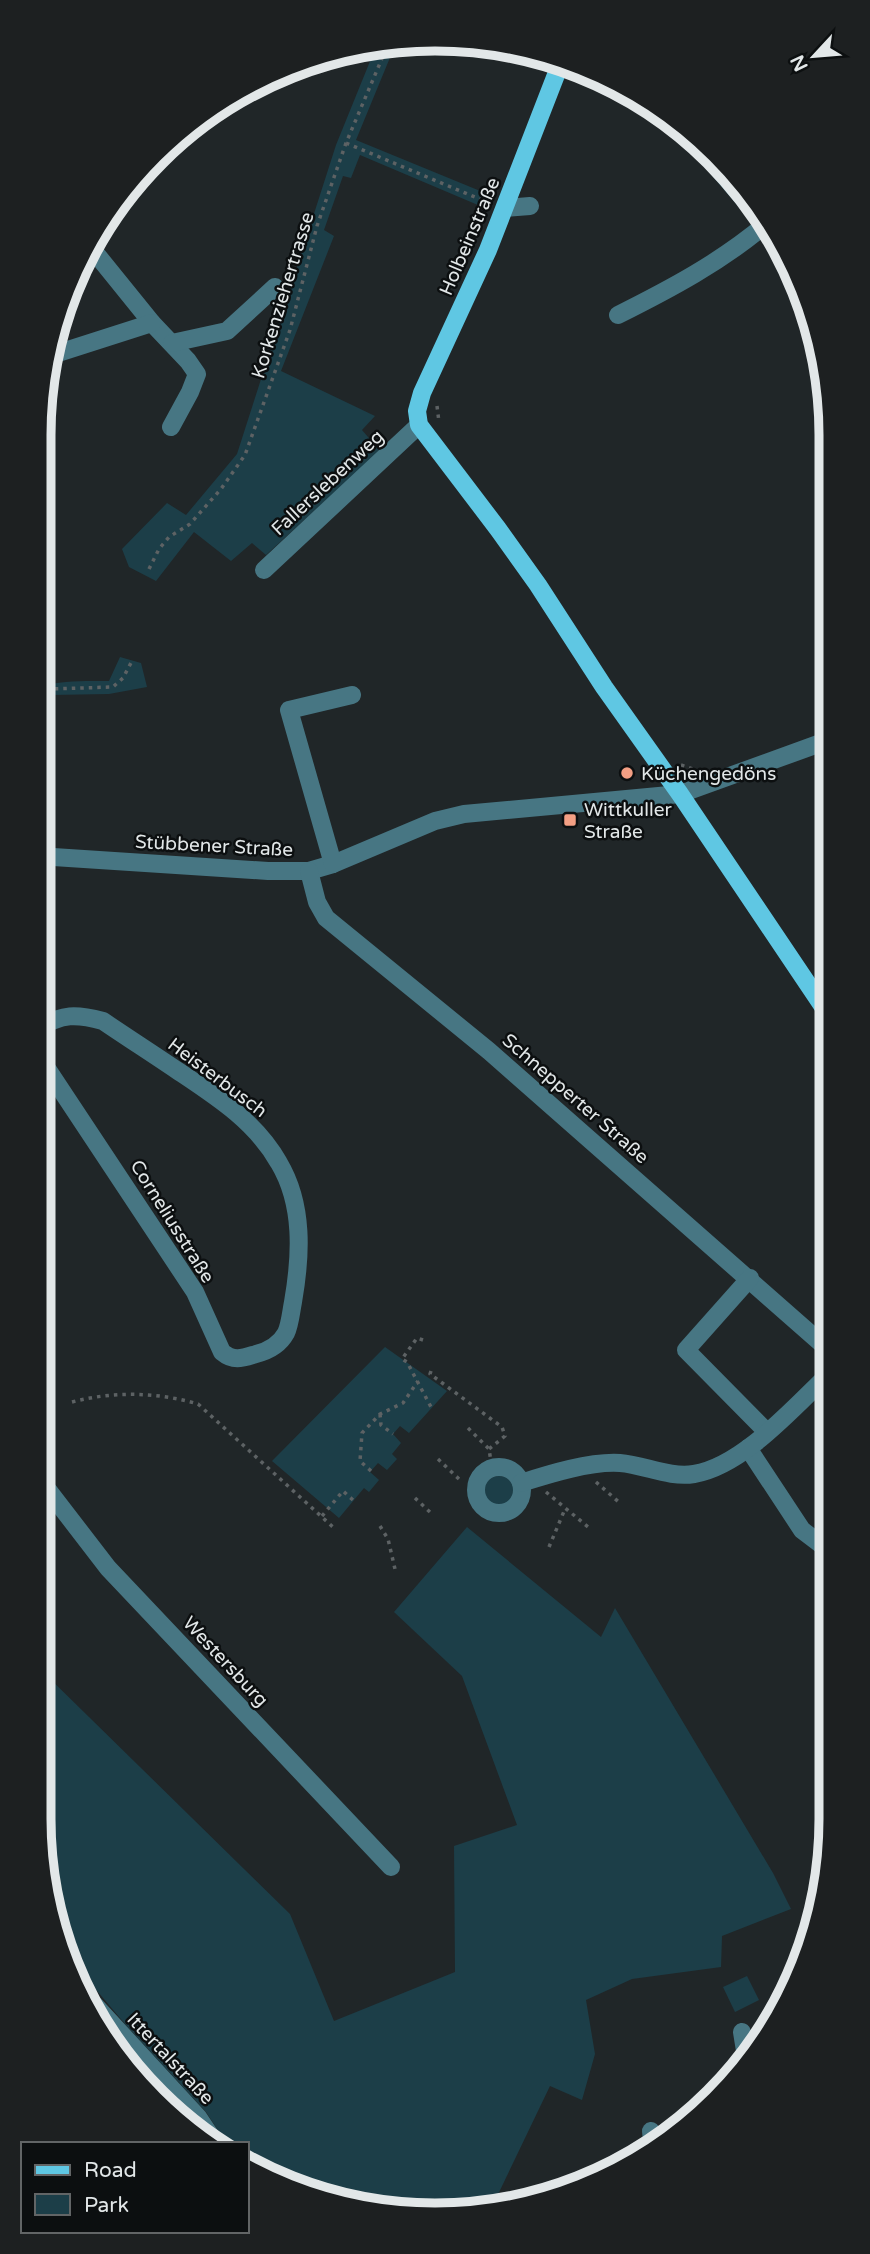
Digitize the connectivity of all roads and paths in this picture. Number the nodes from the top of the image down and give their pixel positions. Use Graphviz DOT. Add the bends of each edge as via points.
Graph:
graph roads {
  1 [pos="384,54"];
  2 [pos="558,71"];
  3 [pos="346,143"];
  4 [pos="530,206"];
  5 [pos="505,208"];
  6 [pos="487,214"];
  7 [pos="757,226"];
  8 [pos="96,254"];
  9 [pos="275,287"];
  10 [pos="618,315"];
  11 [pos="152,323"];
  12 [pos="172,343"];
  13 [pos="60,353"];
  14 [pos="437,404"];
  15 [pos="419,425"];
  16 [pos="171,426"];
  17 [pos="441,431"];
  18 [pos="149,569"];
  19 [pos="264,570"];
  20 [pos="132,661"];
  21 [pos="51,689"];
  22 [pos="352,695"];
  23 [pos="819,744"];
  24 [pos="677,763"];
  25 [pos="706,769"];
  26 [pos="680,794"];
  27 [pos="51,857"];
  28 [pos="333,864"];
  29 [pos="309,871"];
  30 [pos="819,1001"];
  31 [pos="51,1022"];
  32 [pos="51,1075"];
  33 [pos="750,1278"];
  34 [pos="286,1333"];
  35 [pos="423,1340"];
  36 [pos="819,1340"];
  37 [pos="431,1371"];
  38 [pos="418,1381"];
  39 [pos="819,1383"];
  40 [pos="72,1402"];
  41 [pos="431,1407"];
  42 [pos="380,1413"];
  43 [pos="468,1428"];
  44 [pos="767,1432"];
  45 [pos="393,1434"];
  46 [pos="748,1448"];
  47 [pos="489,1449"];
  48 [pos="438,1460"];
  49 [pos="584,1467"];
  50 [pos="492,1468"];
  51 [pos="371,1471"];
  52 [pos="539,1478"];
  53 [pos="461,1481"];
  54 [pos="521,1483"];
  55 [pos="51,1494"];
  56 [pos="415,1498"];
  57 [pos="353,1500"];
  58 [pos="621,1504"];
  59 [pos="565,1509"];
  60 [pos="432,1514"];
  61 [pos="322,1516"];
  62 [pos="380,1526"];
  63 [pos="588,1527"];
  64 [pos="334,1528"];
  65 [pos="819,1543"];
  66 [pos="549,1547"];
  67 [pos="395,1569"];
  68 [pos="391,1867"];
  69 [pos="742,2032"];
  70 [pos="120,2038"];
  71 [pos="744,2046"];
  72 [pos="204,2126"];
  73 [pos="651,2131"];
  74 [pos="651,2136"];
  1 -- 3 [label="path, Korkenziehertrasse"];
  2 -- 5 [label="main road, Holbeinstraße"];
  3 -- 6 [label="path" via="492,204"];
  3 -- 18 [label="path, Korkenziehertrasse" via="317,226 290,330 245,455 190,524 169,537"];
  4 -- 5 [label="street"];
  5 -- 15 [label="main road, Holbeinstraße" via="422,393"];
  7 -- 10 [label="street" via="738,247"];
  8 -- 11 [label="street"];
  9 -- 12 [label="street" via="227,331"];
  11 -- 12 [label="street"];
  11 -- 13 [label="street"];
  12 -- 16 [label="street" via="197,374"];
  14 -- 17 [label="path"];
  15 -- 19 [label="street, Fallerslebenweg"];
  15 -- 26 [label="main road" via="506,540"];
  20 -- 21 [label="path" via="113,687"];
  22 -- 28 [label="street" via="289,710"];
  23 -- 26 [label="street, Stübbener Straße"];
  24 -- 25 [label="path" via="697,771"];
  26 -- 28 [label="street, Stübbener Straße" via="464,814 435,821"];
  26 -- 30 [label="main road"];
  27 -- 29 [label="street, Stübbener Straße"];
  28 -- 29 [label="street, Stübbener Straße"];
  29 -- 33 [label="street, Schnepperter Straße" via="326,918 477,1041"];
  31 -- 34 [label="street, Heisterbusch" via="80,1015 103,1021 235,1111 263,1137 290,1185 299,1224 298,1273"];
  32 -- 34 [label="street, Corneliusstraße" via="195,1292 222,1352 238,1360 265,1352"];
  33 -- 36 [label="street, Schnepperter Straße"];
  33 -- 44 [label="street" via="686,1350"];
  35 -- 38 [label="path" via="417,1338 402,1359"];
  37 -- 47 [label="path" via="502,1427 505,1436"];
  38 -- 41 [label="path"];
  38 -- 42 [label="path" via="403,1403"];
  39 -- 44 [label="street"];
  40 -- 61 [label="path" via="148,1394 198,1404"];
  42 -- 45 [label="path" via="381,1425"];
  42 -- 51 [label="path" via="362,1433 360,1461"];
  43 -- 47 [label="path"];
  44 -- 46 [label="street"];
  46 -- 49 [label="street" via="724,1464 695,1474 620,1463"];
  46 -- 65 [label="street" via="802,1530"];
  47 -- 50 [label="path"];
  48 -- 53 [label="path"];
  49 -- 52 [label="street"];
  49 -- 58 [label="path"];
  50 -- 54 [label="street" via="513,1471"];
  50 -- 54 [label="street" via="481,1476 476,1490 487,1510 502,1513 516,1505"];
  52 -- 54 [label="street"];
  52 -- 59 [label="path" via="542,1488"];
  55 -- 68 [label="street, Westersburg" via="108,1568"];
  56 -- 60 [label="path"];
  57 -- 61 [label="path" via="343,1491"];
  59 -- 63 [label="path"];
  59 -- 66 [label="path"];
  61 -- 64 [label="path"];
  62 -- 67 [label="path"];
  69 -- 71 [label="street"];
  70 -- 72 [label="street, Ittertalstraße"];
  73 -- 74 [label="street"];
}
